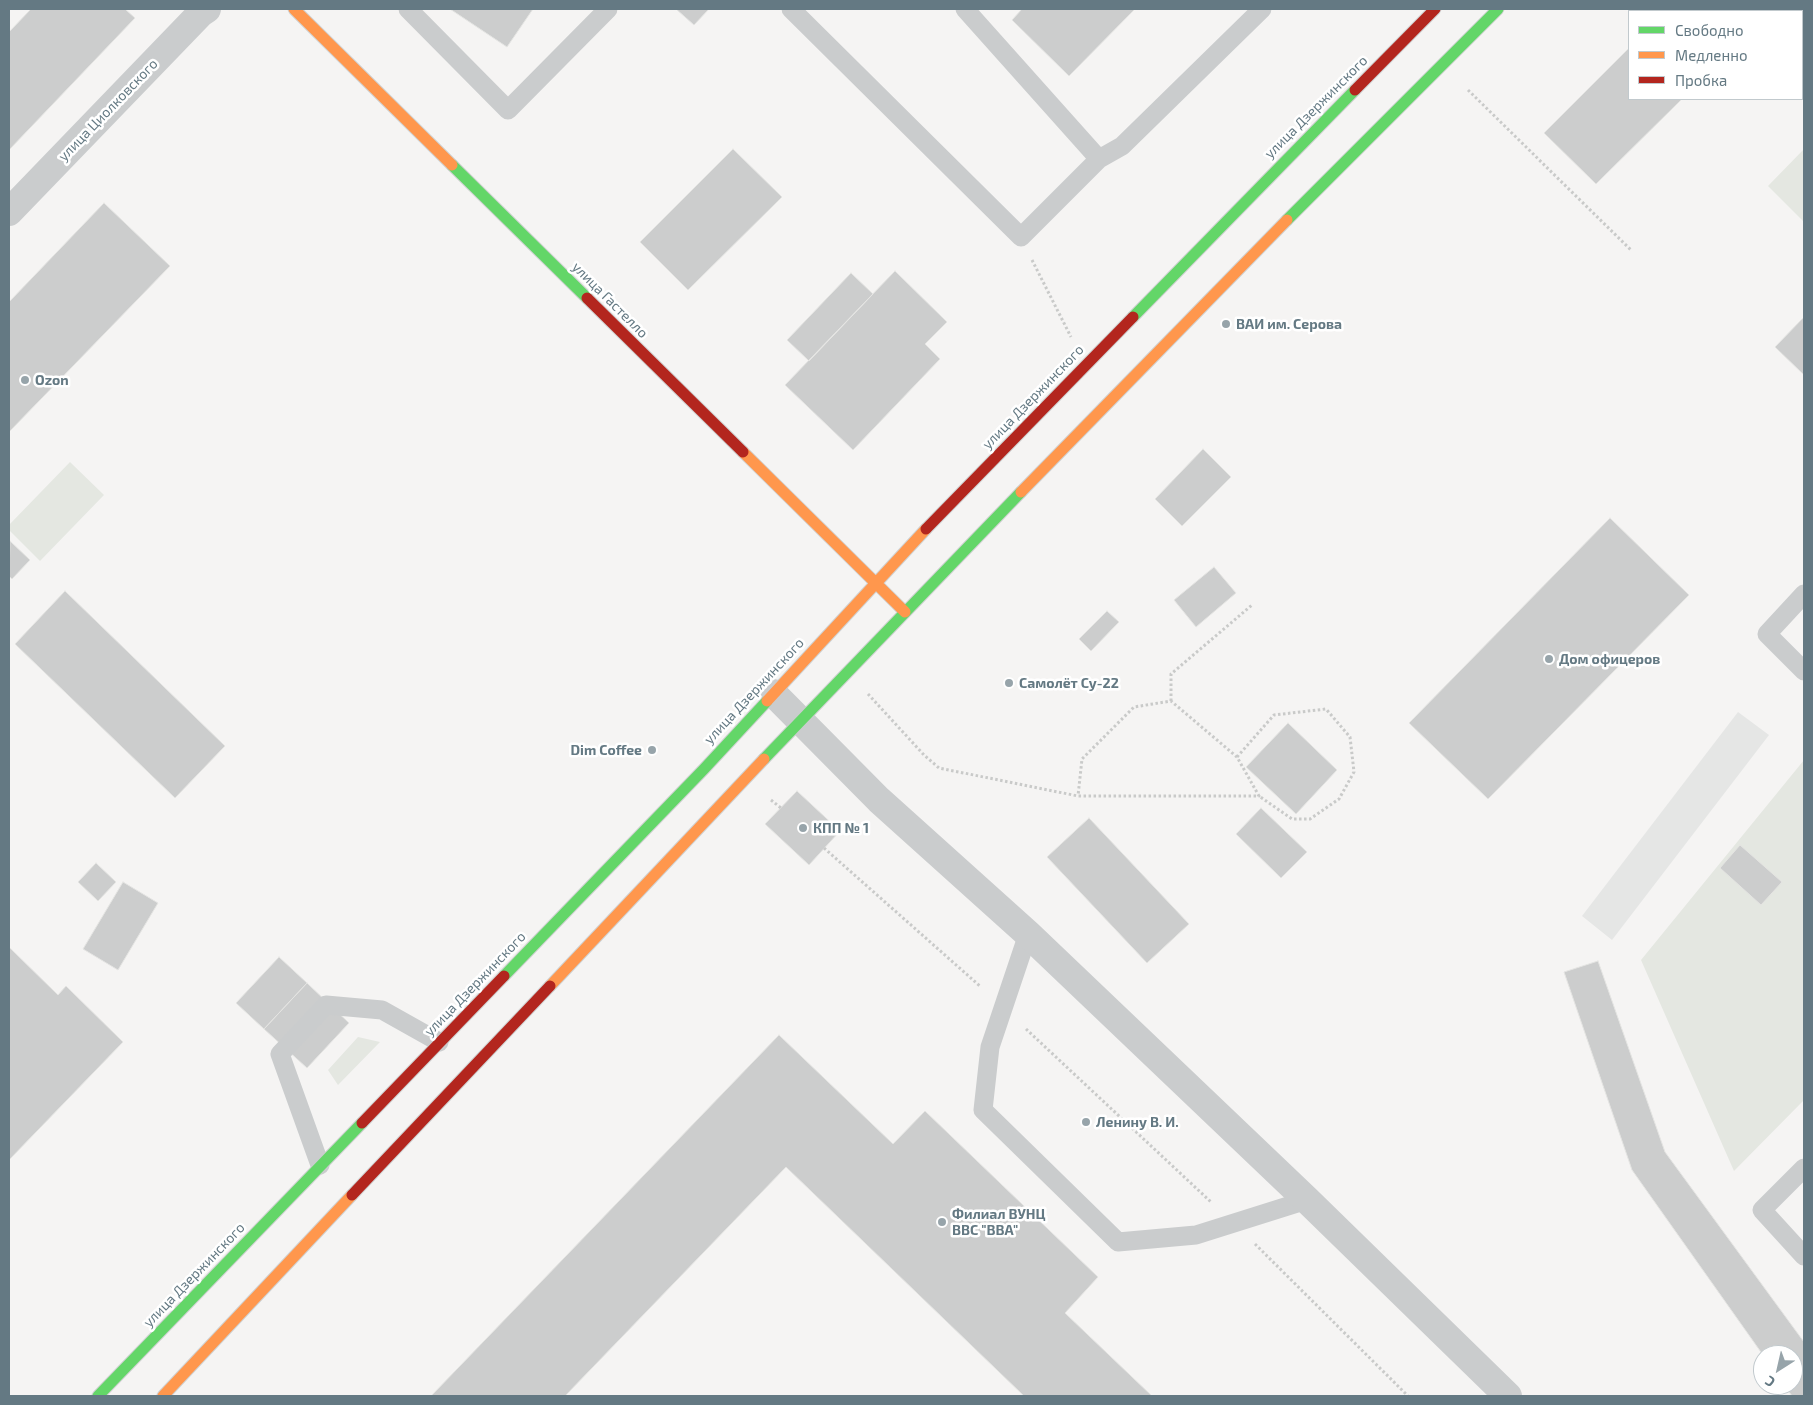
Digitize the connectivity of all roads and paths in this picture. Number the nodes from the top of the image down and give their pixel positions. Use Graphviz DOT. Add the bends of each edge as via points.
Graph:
graph roads {
  1 [pos="207,9"];
  2 [pos="294,9"];
  3 [pos="408,9"];
  4 [pos="608,9"];
  5 [pos="791,9"];
  6 [pos="965,9"];
  7 [pos="1262,9"];
  8 [pos="1435,9"];
  9 [pos="1498,9"];
  10 [pos="1468,90"];
  11 [pos="1099,159"];
  12 [pos="9,212"];
  13 [pos="1021,237"];
  14 [pos="1632,251"];
  15 [pos="1071,337"];
  16 [pos="875,583"];
  17 [pos="1804,594"];
  18 [pos="1252,605"];
  19 [pos="904,612"];
  20 [pos="1804,671"];
  21 [pos="865,691"];
  22 [pos="773,693"];
  23 [pos="1171,701"];
  24 [pos="800,720"];
  25 [pos="1237,757"];
  26 [pos="1078,796"];
  27 [pos="1259,796"];
  28 [pos="771,800"];
  29 [pos="781,808"];
  30 [pos="824,848"];
  31 [pos="1028,934"];
  32 [pos="1003,1008"];
  33 [pos="439,1042"];
  34 [pos="320,1166"];
  35 [pos="1804,1168"];
  36 [pos="1307,1200"];
  37 [pos="1235,1224"];
  38 [pos="1804,1256"];
  39 [pos="99,1396"];
  40 [pos="163,1396"];
  41 [pos="1408,1396"];
  42 [pos="1508,1396"];
  1 -- 12 [label="street, улица Циолковского"];
  2 -- 16 [label="main road, улица Гастелло"];
  3 -- 4 [label="lane" via="508,110"];
  5 -- 13 [label="lane"];
  6 -- 11 [label="lane"];
  7 -- 11 [label="lane" via="1122,146"];
  8 -- 16 [label="main road, улица Дзержинского"];
  9 -- 19 [label="main road"];
  10 -- 14 [label="path"];
  11 -- 13 [label="lane"];
  13 -- 15 [label="path"];
  16 -- 19 [label="main road, улица Гастелло"];
  16 -- 22 [label="main road, улица Дзержинского"];
  17 -- 20 [label="lane" via="1767,634"];
  18 -- 23 [label="path" via="1171,674"];
  19 -- 24 [label="main road"];
  21 -- 26 [label="path" via="939,768"];
  22 -- 24 [label="street"];
  22 -- 33 [label="main road, улица Дзержинского" via="704,769"];
  23 -- 25 [label="path"];
  23 -- 26 [label="path" via="1134,707 1082,759"];
  24 -- 31 [label="street" via="879,800"];
  24 -- 40 [label="main road"];
  25 -- 27 [label="path"];
  25 -- 27 [label="path" via="1274,715 1326,709 1350,737 1354,772 1339,799 1310,819 1292,819"];
  26 -- 27 [label="path"];
  28 -- 29 [label="path"];
  30 -- 32 [label="path"];
  31 -- 32 [label="lane"];
  31 -- 36 [label="street"];
  32 -- 37 [label="path"];
  32 -- 37 [label="lane" via="990,1047 982,1110 1118,1242 1196,1235"];
  33 -- 34 [label="main road, улица Дзержинского"];
  33 -- 34 [label="lane" via="382,1010 326,1005 280,1054"];
  34 -- 39 [label="main road, улица Дзержинского"];
  35 -- 38 [label="lane" via="1762,1210"];
  36 -- 37 [label="lane"];
  36 -- 42 [label="street"];
  37 -- 41 [label="path"];
}
